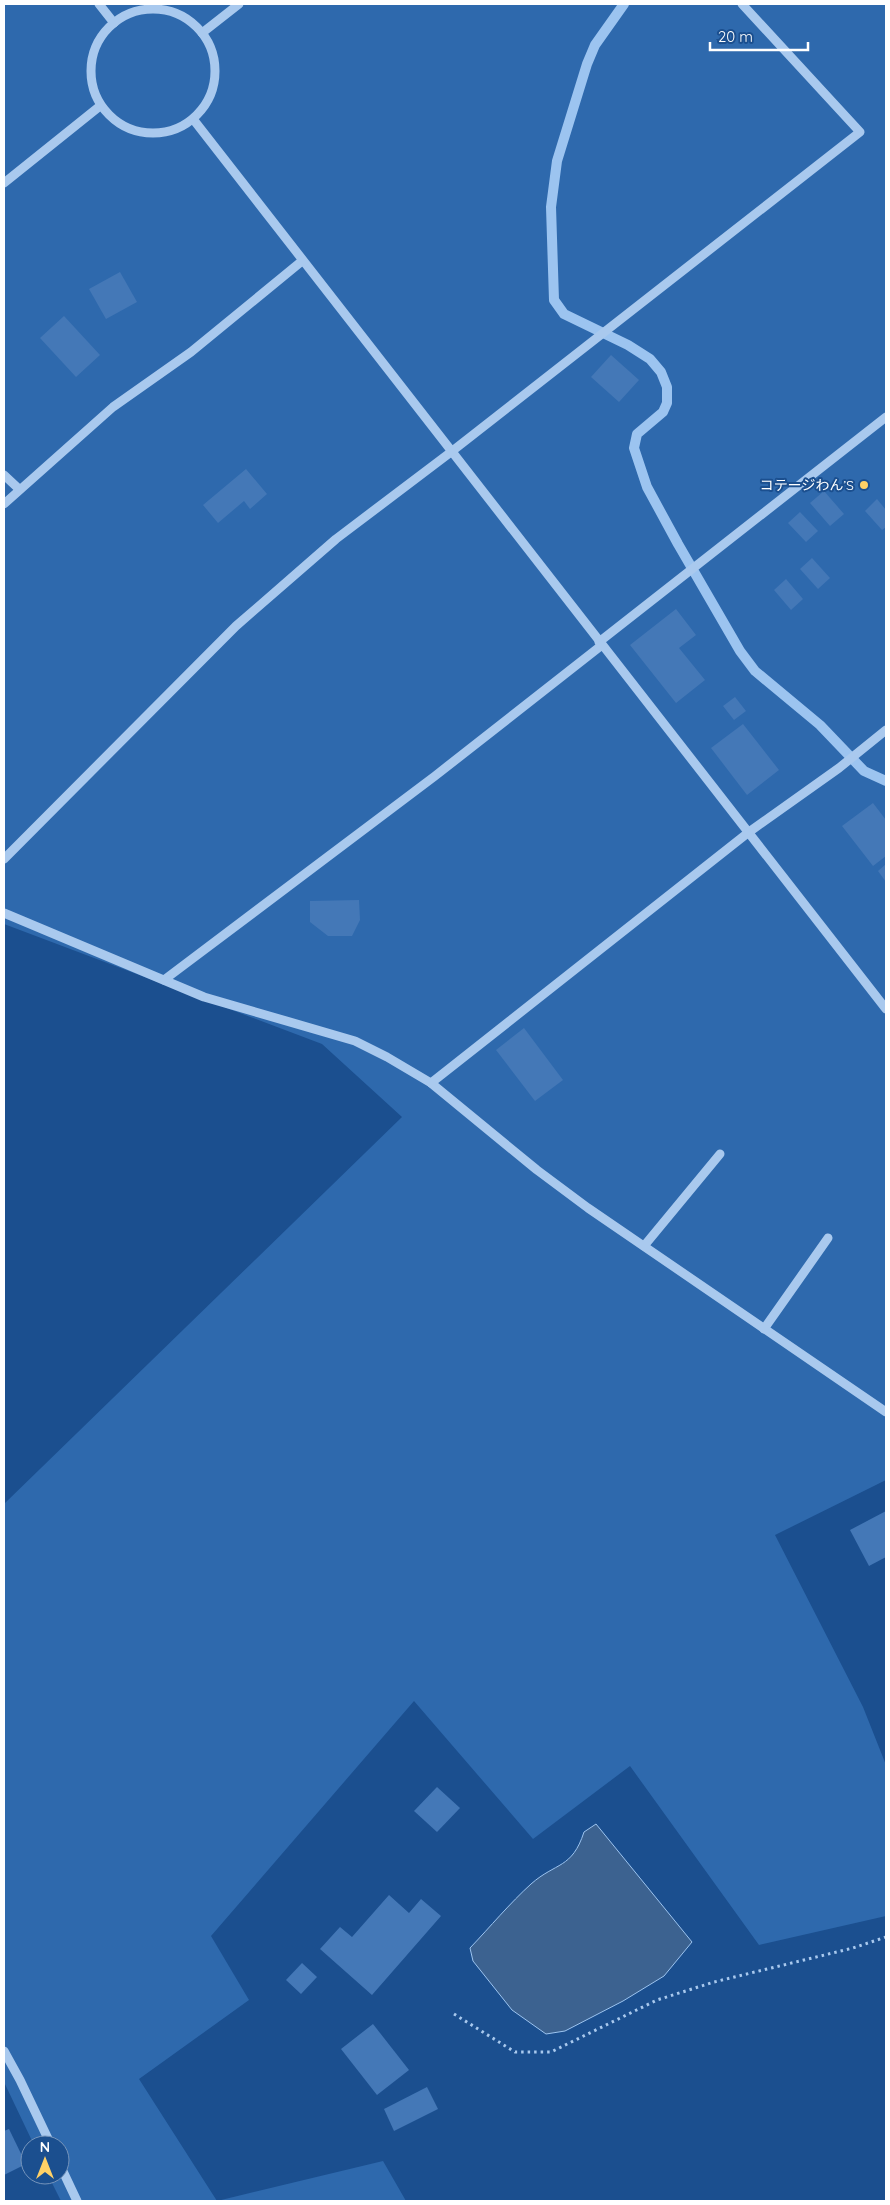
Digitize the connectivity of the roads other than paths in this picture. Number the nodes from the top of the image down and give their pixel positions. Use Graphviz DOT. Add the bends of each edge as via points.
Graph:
graph roads {
  1 [pos="99,4"];
  2 [pos="239,4"];
  3 [pos="742,4"];
  4 [pos="114,23"];
  5 [pos="202,33"];
  6 [pos="100,106"];
  7 [pos="193,119"];
  8 [pos="4,182"];
  9 [pos="302,261"];
  10 [pos="886,417"];
  11 [pos="451,452"];
  12 [pos="4,475"];
  13 [pos="19,489"];
  14 [pos="4,504"];
  15 [pos="601,643"];
  16 [pos="886,730"];
  17 [pos="748,832"];
  18 [pos="4,859"];
  19 [pos="4,913"];
  20 [pos="164,980"];
  21 [pos="886,1009"];
  22 [pos="431,1083"];
  23 [pos="720,1154"];
  24 [pos="828,1238"];
  25 [pos="644,1246"];
  26 [pos="764,1329"];
  27 [pos="886,1412"];
  28 [pos="4,2051"];
  29 [pos="45,2135"];
  30 [pos="69,2185"];
  31 [pos="77,2201"];
  1 -- 4 [label="street"];
  2 -- 5 [label="street"];
  3 -- 11 [label="street" via="860,132"];
  4 -- 5 [label="street" via="129,14 148,9 168,10 186,18"];
  4 -- 6 [label="street" via="98,42 92,63 93,84"];
  5 -- 7 [label="street" via="211,48 215,66 214,86 206,104"];
  6 -- 7 [label="street" via="134,130 155,133 176,128"];
  6 -- 8 [label="street"];
  7 -- 9 [label="street"];
  9 -- 11 [label="street"];
  9 -- 13 [label="street" via="191,352 113,407"];
  10 -- 15 [label="street"];
  11 -- 15 [label="street"];
  11 -- 18 [label="street" via="336,539 236,626"];
  12 -- 13 [label="street"];
  13 -- 14 [label="street"];
  15 -- 17 [label="street"];
  15 -- 20 [label="street" via="435,776"];
  16 -- 17 [label="street" via="839,768"];
  17 -- 21 [label="street"];
  17 -- 22 [label="street"];
  19 -- 20 [label="street"];
  20 -- 22 [label="street" via="204,997 355,1041"];
  22 -- 25 [label="street" via="537,1170"];
  23 -- 25 [label="street"];
  24 -- 26 [label="street"];
  25 -- 26 [label="street"];
  26 -- 27 [label="street"];
  28 -- 29 [label="street"];
  30 -- 31 [label="street"];
}
